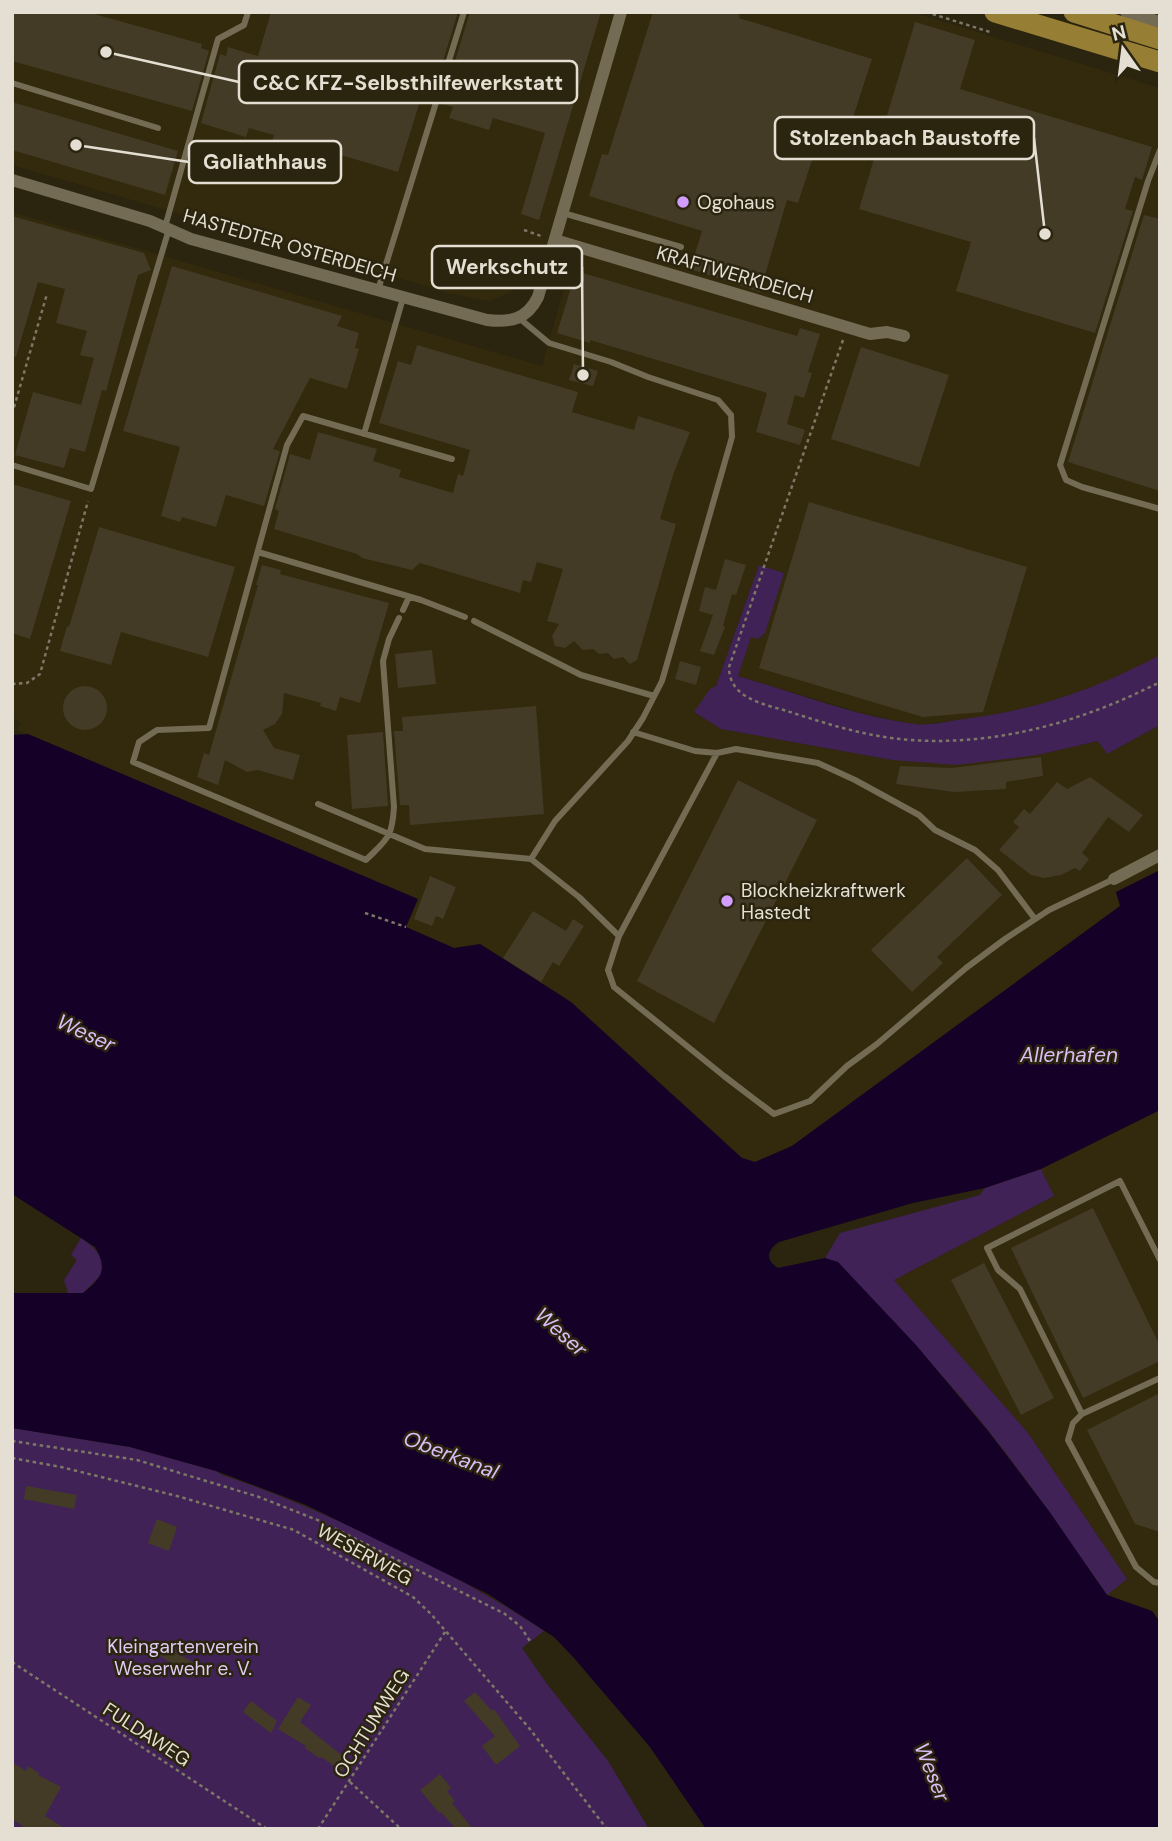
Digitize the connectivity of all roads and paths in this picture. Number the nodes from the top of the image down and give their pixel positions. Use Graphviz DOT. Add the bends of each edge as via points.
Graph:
graph roads {
  1 [pos="247,12"];
  2 [pos="464,12"];
  3 [pos="621,12"];
  4 [pos="995,12"];
  5 [pos="1074,12"];
  6 [pos="1126,12"];
  7 [pos="1160,22"];
  8 [pos="1160,39"];
  9 [pos="1160,62"];
  10 [pos="12,83"];
  11 [pos="158,128"];
  12 [pos="1160,150"];
  13 [pos="12,180"];
  14 [pos="563,213"];
  15 [pos="167,228"];
  16 [pos="524,230"];
  17 [pos="534,234"];
  18 [pos="555,240"];
  19 [pos="681,247"];
  20 [pos="378,290"];
  21 [pos="47,294"];
  22 [pos="403,298"];
  23 [pos="519,318"];
  24 [pos="847,327"];
  25 [pos="904,336"];
  26 [pos="12,414"];
  27 [pos="364,434"];
  28 [pos="452,459"];
  29 [pos="12,465"];
  30 [pos="91,489"];
  31 [pos="1160,509"];
  32 [pos="258,552"];
  33 [pos="409,597"];
  34 [pos="403,610"];
  35 [pos="465,617"];
  36 [pos="399,618"];
  37 [pos="474,621"];
  38 [pos="1160,682"];
  39 [pos="12,684"];
  40 [pos="654,696"];
  41 [pos="634,732"];
  42 [pos="718,753"];
  43 [pos="318,804"];
  44 [pos="391,835"];
  45 [pos="1160,855"];
  46 [pos="531,859"];
  47 [pos="1114,879"];
  48 [pos="365,914"];
  49 [pos="1035,919"];
  50 [pos="406,927"];
  51 [pos="619,936"];
  52 [pos="1160,1260"];
  53 [pos="1160,1378"];
  54 [pos="1082,1414"];
  55 [pos="12,1441"];
  56 [pos="12,1458"];
  57 [pos="1160,1583"];
  58 [pos="446,1631"];
  59 [pos="530,1641"];
  60 [pos="12,1662"];
  61 [pos="350,1782"];
  62 [pos="267,1829"];
  63 [pos="318,1829"];
  64 [pos="401,1829"];
  65 [pos="607,1829"];
  1 -- 15 [label="lane" via="244,25 218,38"];
  2 -- 20 [label="lane"];
  3 -- 14 [label="street"];
  4 -- 9 [label="main road"];
  5 -- 8 [label="main road"];
  6 -- 7 [label="street"];
  10 -- 11 [label="lane"];
  12 -- 31 [label="lane" via="1060,466 1066,480 1082,487"];
  13 -- 15 [label="street, HASTEDTER OSTERDEICH"];
  14 -- 18 [label="street"];
  14 -- 19 [label="lane"];
  15 -- 20 [label="street, HASTEDTER OSTERDEICH" via="191,239"];
  15 -- 30 [label="lane"];
  16 -- 17 [label="path"];
  18 -- 23 [label="street" via="538,297 531,310"];
  18 -- 24 [label="street, KRAFTWERKDEICH"];
  20 -- 22 [label="street, HASTEDTER OSTERDEICH"];
  21 -- 26 [label="path"];
  22 -- 23 [label="street, HASTEDTER OSTERDEICH" via="487,320"];
  22 -- 27 [label="lane"];
  23 -- 40 [label="lane" via="549,343 718,400 731,415 732,438"];
  24 -- 25 [label="street, KRAFTWERKDEICH"];
  24 -- 38 [label="path" via="729,667 733,687 746,697 855,732 924,741 1044,728"];
  27 -- 28 [label="lane"];
  27 -- 32 [label="lane" via="303,416 287,445"];
  29 -- 30 [label="lane"];
  30 -- 39 [label="path" via="40,674 27,683"];
  32 -- 33 [label="lane"];
  32 -- 44 [label="lane" via="209,728 157,730 139,742 132,762 366,860"];
  33 -- 34 [label="lane"];
  33 -- 35 [label="lane"];
  36 -- 44 [label="lane" via="383,661 394,807"];
  37 -- 40 [label="lane" via="581,674"];
  40 -- 41 [label="lane"];
  41 -- 42 [label="lane" via="695,751"];
  41 -- 46 [label="lane" via="555,821"];
  42 -- 49 [label="lane" via="736,748 818,763 855,780 975,850 998,870"];
  42 -- 51 [label="lane"];
  43 -- 44 [label="lane"];
  44 -- 46 [label="lane" via="425,849"];
  45 -- 47 [label="street"];
  46 -- 51 [label="lane"];
  47 -- 49 [label="lane"];
  48 -- 50 [label="path"];
  49 -- 51 [label="lane" via="966,968 810,1101 774,1114 614,987 608,970"];
  52 -- 54 [label="lane" via="1120,1181 987,1248 998,1270 1020,1289"];
  53 -- 54 [label="lane"];
  54 -- 57 [label="lane" via="1073,1423 1068,1440 1136,1567"];
  55 -- 59 [label="path" via="137,1460 283,1506 505,1614"];
  56 -- 58 [label="path, WESERWEG" via="177,1496 294,1530 414,1597"];
  58 -- 61 [label="path, OCHTUMWEG"];
  58 -- 65 [label="path, WESERWEG"];
  60 -- 62 [label="path, FULDAWEG"];
  61 -- 63 [label="path, OCHTUMWEG"];
  61 -- 64 [label="path"];
}
